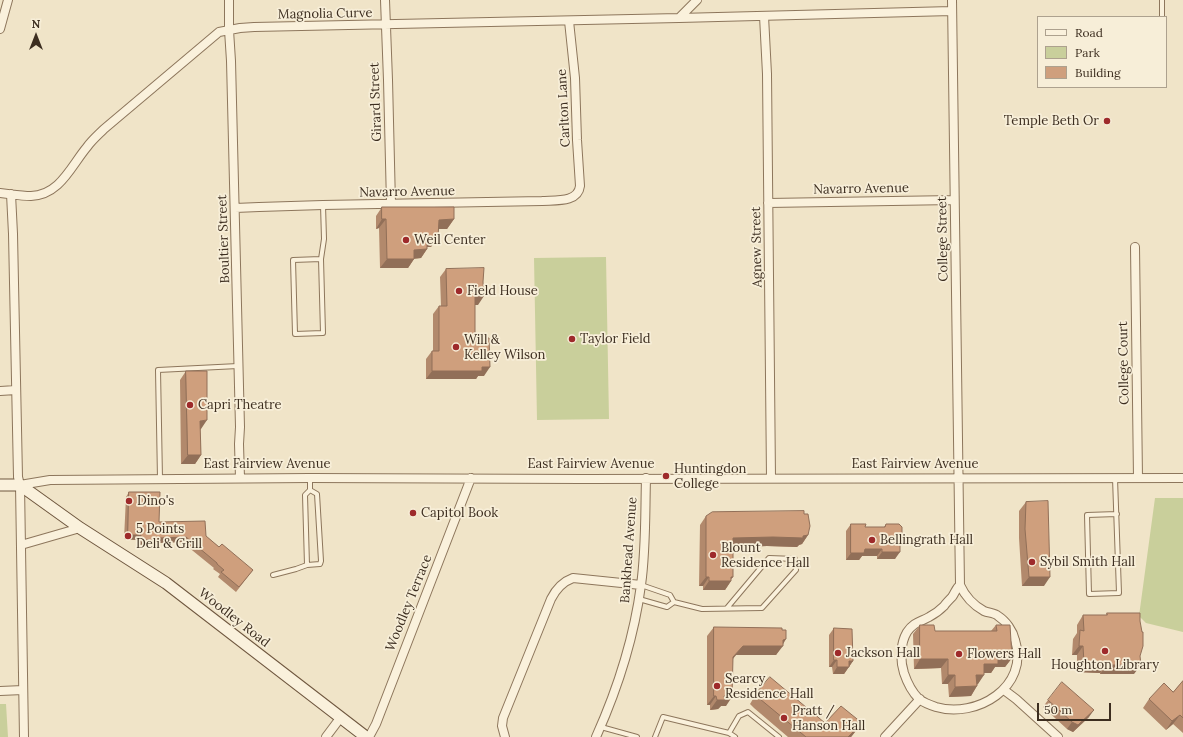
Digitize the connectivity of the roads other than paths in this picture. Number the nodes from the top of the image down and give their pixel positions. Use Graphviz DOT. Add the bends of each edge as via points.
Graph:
graph roads {
  1 [pos="8,0"];
  2 [pos="229,0"];
  3 [pos="385,0"];
  4 [pos="697,0"];
  5 [pos="952,0"];
  6 [pos="1162,0"];
  7 [pos="952,11"];
  8 [pos="764,16"];
  9 [pos="1162,16"];
  10 [pos="679,18"];
  11 [pos="569,21"];
  12 [pos="385,25"];
  13 [pos="0,29"];
  14 [pos="229,30"];
  15 [pos="0,193"];
  16 [pos="11,194"];
  17 [pos="578,194"];
  18 [pos="954,200"];
  19 [pos="768,203"];
  20 [pos="391,204"];
  21 [pos="323,205"];
  22 [pos="235,208"];
  23 [pos="1135,247"];
  24 [pos="321,259"];
  25 [pos="238,366"];
  26 [pos="16,390"];
  27 [pos="0,391"];
  28 [pos="240,478"];
  29 [pos="310,478"];
  30 [pos="471,478"];
  31 [pos="646,478"];
  32 [pos="771,478"];
  33 [pos="958,478"];
  34 [pos="1115,478"];
  35 [pos="1138,478"];
  36 [pos="1183,478"];
  37 [pos="160,479"];
  38 [pos="0,485"];
  39 [pos="20,485"];
  40 [pos="310,490"];
  41 [pos="1116,514"];
  42 [pos="80,528"];
  43 [pos="21,545"];
  44 [pos="307,565"];
  45 [pos="273,575"];
  46 [pos="641,585"];
  47 [pos="960,585"];
  48 [pos="639,599"];
  49 [pos="674,602"];
  50 [pos="727,608"];
  51 [pos="0,690"];
  52 [pos="23,690"];
  53 [pos="1004,690"];
  54 [pos="920,699"];
  55 [pos="341,717"];
  56 [pos="601,727"];
  57 [pos="729,733"];
  58 [pos="629,736"];
  59 [pos="24,737"];
  60 [pos="326,737"];
  61 [pos="366,737"];
  62 [pos="369,737"];
  63 [pos="505,737"];
  64 [pos="596,737"];
  65 [pos="637,737"];
  66 [pos="655,737"];
  67 [pos="735,737"];
  68 [pos="779,737"];
  69 [pos="885,737"];
  70 [pos="1058,737"];
  1 -- 13 [label="street"];
  2 -- 14 [label="street, Boultier Street"];
  3 -- 12 [label="street, Girard Street"];
  4 -- 10 [label="street"];
  5 -- 7 [label="street, College Street"];
  6 -- 9 [label="lane"];
  7 -- 8 [label="street, Magnolia Curve"];
  7 -- 18 [label="street, College Street"];
  8 -- 10 [label="street, Magnolia Curve"];
  8 -- 19 [label="street, Agnew Street"];
  10 -- 11 [label="street, Magnolia Curve"];
  11 -- 12 [label="street, Magnolia Curve"];
  11 -- 17 [label="street, Carlton Lane" via="575,78 580,186"];
  12 -- 14 [label="street, Magnolia Curve" via="254,27"];
  12 -- 20 [label="street, Girard Street"];
  14 -- 16 [label="street, Magnolia Curve" via="215,35 104,129 56,186 40,195"];
  14 -- 22 [label="street, Boultier Street"];
  15 -- 16 [label="street, Magnolia Curve"];
  16 -- 26 [label="street"];
  17 -- 20 [label="street, Navarro Avenue" via="570,198 542,201"];
  18 -- 19 [label="street, Navarro Avenue"];
  18 -- 33 [label="street, College Street"];
  19 -- 32 [label="street, Agnew Street"];
  20 -- 21 [label="street, Navarro Avenue"];
  21 -- 22 [label="street, Navarro Avenue"];
  21 -- 24 [label="lane" via="324,239"];
  22 -- 25 [label="street, Boultier Street"];
  23 -- 35 [label="street, College Court"];
  24 -- 24 [label="lane" via="323,333 295,334 293,260"];
  25 -- 28 [label="street, Boultier Street"];
  25 -- 37 [label="lane" via="158,370"];
  26 -- 27 [label="street"];
  26 -- 39 [label="street"];
  28 -- 29 [label="street, East Fairview Avenue"];
  28 -- 37 [label="street, East Fairview Avenue"];
  29 -- 30 [label="street, East Fairview Avenue"];
  29 -- 40 [label="lane"];
  30 -- 31 [label="street, East Fairview Avenue"];
  30 -- 62 [label="street, Woodley Terrace"];
  31 -- 32 [label="street, East Fairview Avenue"];
  31 -- 46 [label="street, Bankhead Avenue"];
  32 -- 33 [label="street, East Fairview Avenue"];
  33 -- 34 [label="street, East Fairview Avenue"];
  33 -- 47 [label="street, College Street"];
  34 -- 35 [label="street, East Fairview Avenue"];
  34 -- 41 [label="lane"];
  35 -- 36 [label="street, East Fairview Avenue"];
  37 -- 39 [label="street, East Fairview Avenue" via="50,480"];
  38 -- 39 [label="main road, East Fairview Avenue"];
  39 -- 42 [label="main road, Woodley Road"];
  39 -- 43 [label="street"];
  40 -- 44 [label="lane" via="305,495"];
  40 -- 44 [label="lane" via="316,494 321,561 320,564"];
  41 -- 41 [label="lane" via="1119,593 1089,594 1087,515"];
  42 -- 43 [label="street"];
  42 -- 55 [label="main road, Woodley Road" via="166,583"];
  43 -- 52 [label="street"];
  44 -- 45 [label="lane"];
  46 -- 48 [label="street, Bankhead Avenue"];
  46 -- 49 [label="lane" via="670,595"];
  46 -- 63 [label="street" via="573,578 565,580 556,590 503,718"];
  47 -- 53 [label="street" via="973,603 985,611 998,615 1012,631 1016,641 1017,661 1013,675"];
  47 -- 54 [label="street" via="937,612 912,626 904,640 901,655 903,668 912,691"];
  48 -- 49 [label="lane" via="666,607"];
  48 -- 56 [label="street, Bankhead Avenue" via="624,663"];
  49 -- 50 [label="lane" via="702,609"];
  50 -- 50 [label="lane" via="762,608 796,570 795,558 769,558"];
  51 -- 52 [label="street"];
  52 -- 59 [label="street"];
  53 -- 54 [label="street" via="984,704 963,710 941,708"];
  53 -- 70 [label="street"];
  54 -- 69 [label="street"];
  55 -- 60 [label="street"];
  55 -- 61 [label="main road, Woodley Road"];
  56 -- 58 [label="lane"];
  56 -- 64 [label="street, Bankhead Avenue"];
  57 -- 66 [label="lane" via="663,717"];
  57 -- 67 [label="lane"];
  57 -- 68 [label="lane" via="739,716 748,712"];
  58 -- 65 [label="lane"];
}
